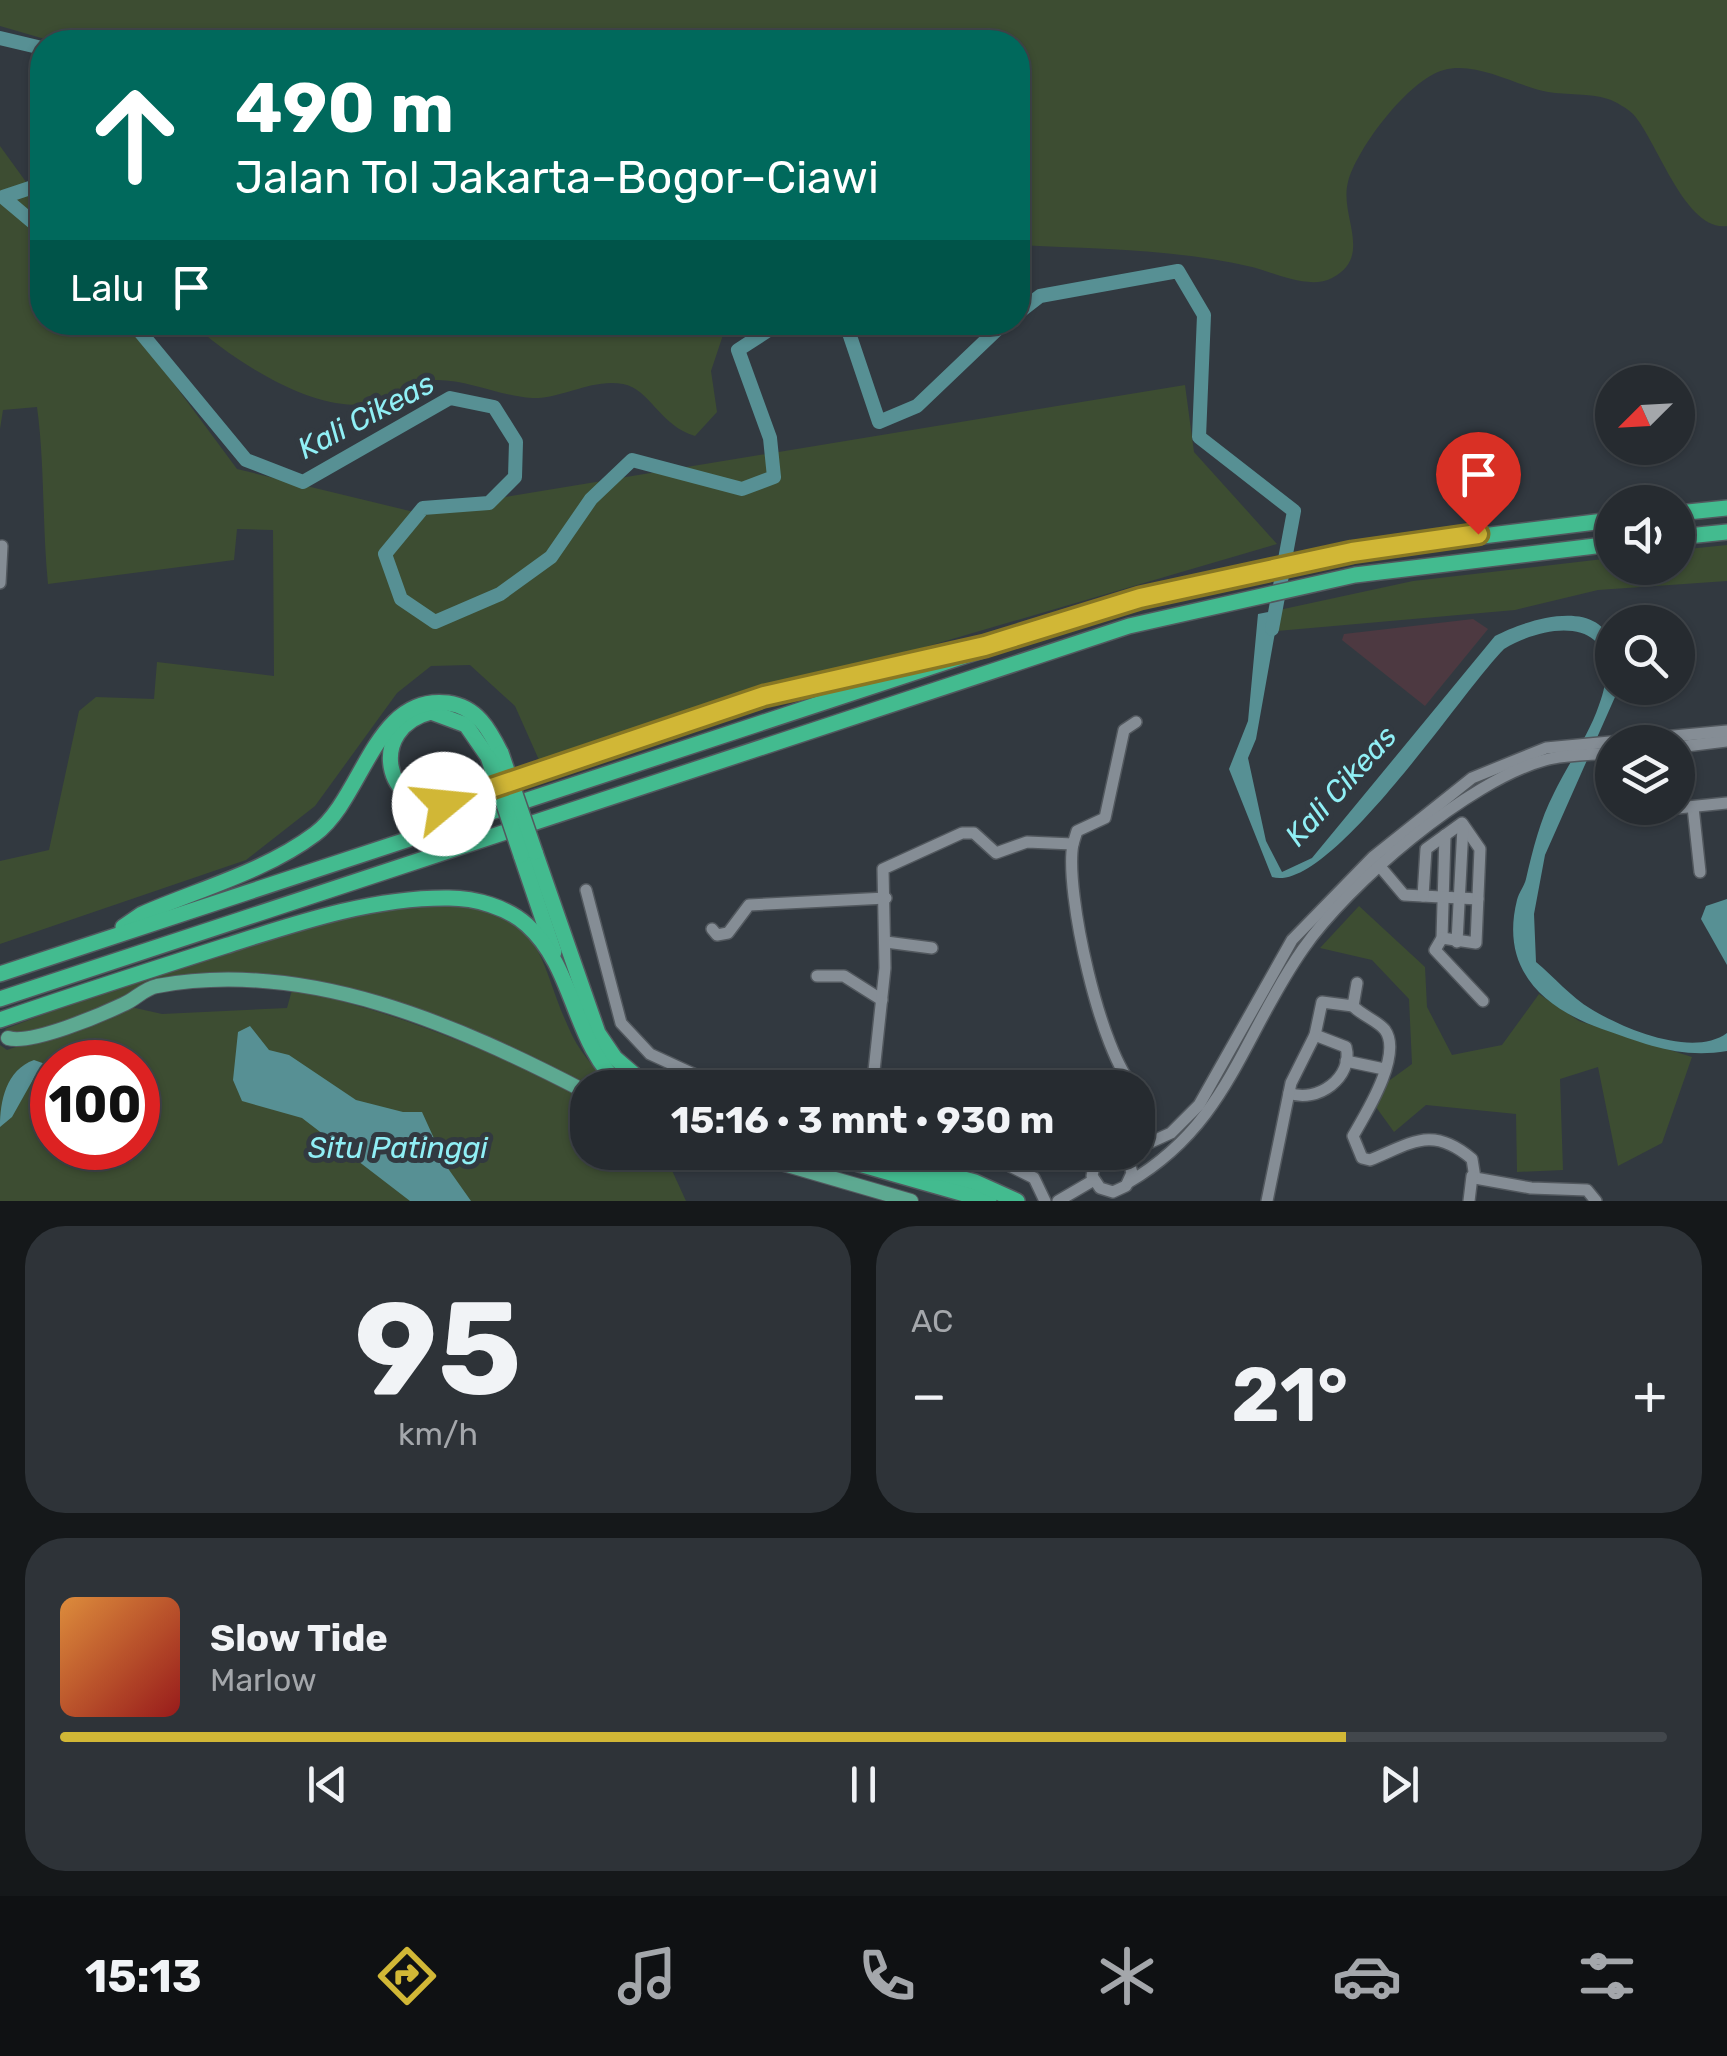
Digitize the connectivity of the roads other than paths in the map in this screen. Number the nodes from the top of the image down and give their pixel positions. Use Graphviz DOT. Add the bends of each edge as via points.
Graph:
graph roads {
  1 [pos="1727,508"];
  2 [pos="1695,511"];
  3 [pos="1595,522"];
  4 [pos="1727,532"];
  5 [pos="1695,535"];
  6 [pos="2,546"];
  7 [pos="1595,546"];
  8 [pos="0,583"];
  9 [pos="985,646"];
  10 [pos="1136,722"];
  11 [pos="1727,735"];
  12 [pos="1695,743"];
  13 [pos="1572,750"];
  14 [pos="1595,752"];
  15 [pos="495,755"];
  16 [pos="1727,803"];
  17 [pos="1695,806"];
  18 [pos="1463,825"];
  19 [pos="1695,825"];
  20 [pos="1445,835"];
  21 [pos="1073,844"];
  22 [pos="528,854"];
  23 [pos="1376,861"];
  24 [pos="1700,872"];
  25 [pos="586,890"];
  26 [pos="1423,896"];
  27 [pos="1441,896"];
  28 [pos="886,898"];
  29 [pos="1459,898"];
  30 [pos="1478,898"];
  31 [pos="712,929"];
  32 [pos="108,938"];
  33 [pos="1442,938"];
  34 [pos="886,942"];
  35 [pos="1457,942"];
  36 [pos="1297,944"];
  37 [pos="932,948"];
  38 [pos="560,970"];
  39 [pos="0,974"];
  40 [pos="816,976"];
  41 [pos="1357,983"];
  42 [pos="0,1000"];
  43 [pos="882,1000"];
  44 [pos="1482,1001"];
  45 [pos="1353,1006"];
  46 [pos="0,1020"];
  47 [pos="1314,1035"];
  48 [pos="8,1038"];
  49 [pos="1346,1061"];
  50 [pos="1384,1069"];
  51 [pos="605,1070"];
  52 [pos="629,1070"];
  53 [pos="685,1070"];
  54 [pos="874,1070"];
  55 [pos="1121,1070"];
  56 [pos="570,1084"];
  57 [pos="1289,1093"];
  58 [pos="1155,1140"];
  59 [pos="804,1170"];
  60 [pos="880,1170"];
  61 [pos="930,1170"];
  62 [pos="1024,1170"];
  63 [pos="1095,1170"];
  64 [pos="1132,1170"];
  65 [pos="1472,1176"];
  66 [pos="1094,1180"];
  67 [pos="1129,1182"];
  68 [pos="911,1201"];
  69 [pos="990,1201"];
  70 [pos="1017,1201"];
  71 [pos="1045,1201"];
  72 [pos="1058,1201"];
  73 [pos="1267,1201"];
  74 [pos="1469,1201"];
  75 [pos="1596,1201"];
  1 -- 2 [label="highway"];
  3 -- 9 [label="highway" via="1444,538 1222,578"];
  4 -- 5 [label="highway"];
  6 -- 8 [label="street"];
  7 -- 42 [label="highway" via="1316,582 1044,652"];
  9 -- 15 [label="highway" via="764,696 444,804 426,804 404,792 389,752 405,724 431,712 466,725"];
  9 -- 32 [label="highway"];
  10 -- 21 [label="street" via="1124,730 1105,818 1077,831"];
  11 -- 12 [label="street"];
  11 -- 13 [label="street" via="1616,739"];
  13 -- 14 [label="street"];
  13 -- 23 [label="street" via="1482,787"];
  15 -- 22 [label="highway, bridge"];
  15 -- 32 [label="highway" via="474,712 456,704 419,704 389,726 338,812 309,839 142,914"];
  16 -- 17 [label="street"];
  18 -- 20 [label="street"];
  18 -- 29 [label="street"];
  18 -- 30 [label="street" via="1480,848"];
  19 -- 24 [label="street"];
  20 -- 26 [label="street" via="1426,849"];
  20 -- 27 [label="street"];
  21 -- 28 [label="street" via="1027,842 996,853 974,833 954,835 886,866"];
  21 -- 55 [label="street" via="1071,881 1096,1005"];
  22 -- 38 [label="highway"];
  22 -- 52 [label="highway" via="598,1033"];
  23 -- 26 [label="street" via="1404,894"];
  23 -- 36 [label="street"];
  25 -- 53 [label="street" via="620,1022 650,1054"];
  26 -- 27 [label="street"];
  27 -- 29 [label="street"];
  27 -- 33 [label="street"];
  28 -- 31 [label="street" via="748,905 728,933"];
  28 -- 34 [label="street"];
  29 -- 30 [label="street"];
  29 -- 35 [label="street"];
  30 -- 35 [label="street" via="1476,943"];
  32 -- 39 [label="highway"];
  33 -- 35 [label="street"];
  33 -- 44 [label="street" via="1435,950"];
  34 -- 37 [label="street"];
  34 -- 43 [label="street"];
  36 -- 58 [label="street" via="1199,1105"];
  36 -- 67 [label="street" via="1200,1126 1160,1164"];
  38 -- 46 [label="highway" via="528,926 508,912 465,900 422,900 310,920"];
  38 -- 51 [label="highway" via="584,1036"];
  40 -- 43 [label="street" via="845,977"];
  41 -- 45 [label="street"];
  43 -- 54 [label="street"];
  45 -- 47 [label="street" via="1322,1002"];
  45 -- 50 [label="street" via="1385,1031"];
  47 -- 49 [label="street" via="1346,1047"];
  47 -- 57 [label="street"];
  48 -- 56 [label="main road" via="24,1040 112,1010 150,988 267,980 458,1030"];
  49 -- 50 [label="street"];
  49 -- 57 [label="street" via="1322,1091"];
  50 -- 65 [label="street" via="1353,1136 1357,1152 1370,1160 1407,1142 1446,1141 1472,1159"];
  57 -- 73 [label="street"];
  59 -- 68 [label="main road"];
  60 -- 69 [label="highway"];
  61 -- 70 [label="highway"];
  62 -- 71 [label="street"];
  63 -- 66 [label="street"];
  64 -- 67 [label="street"];
  65 -- 74 [label="street"];
  65 -- 75 [label="street" via="1587,1190"];
  66 -- 67 [label="street" via="1108,1192"];
  66 -- 72 [label="street"];
}
